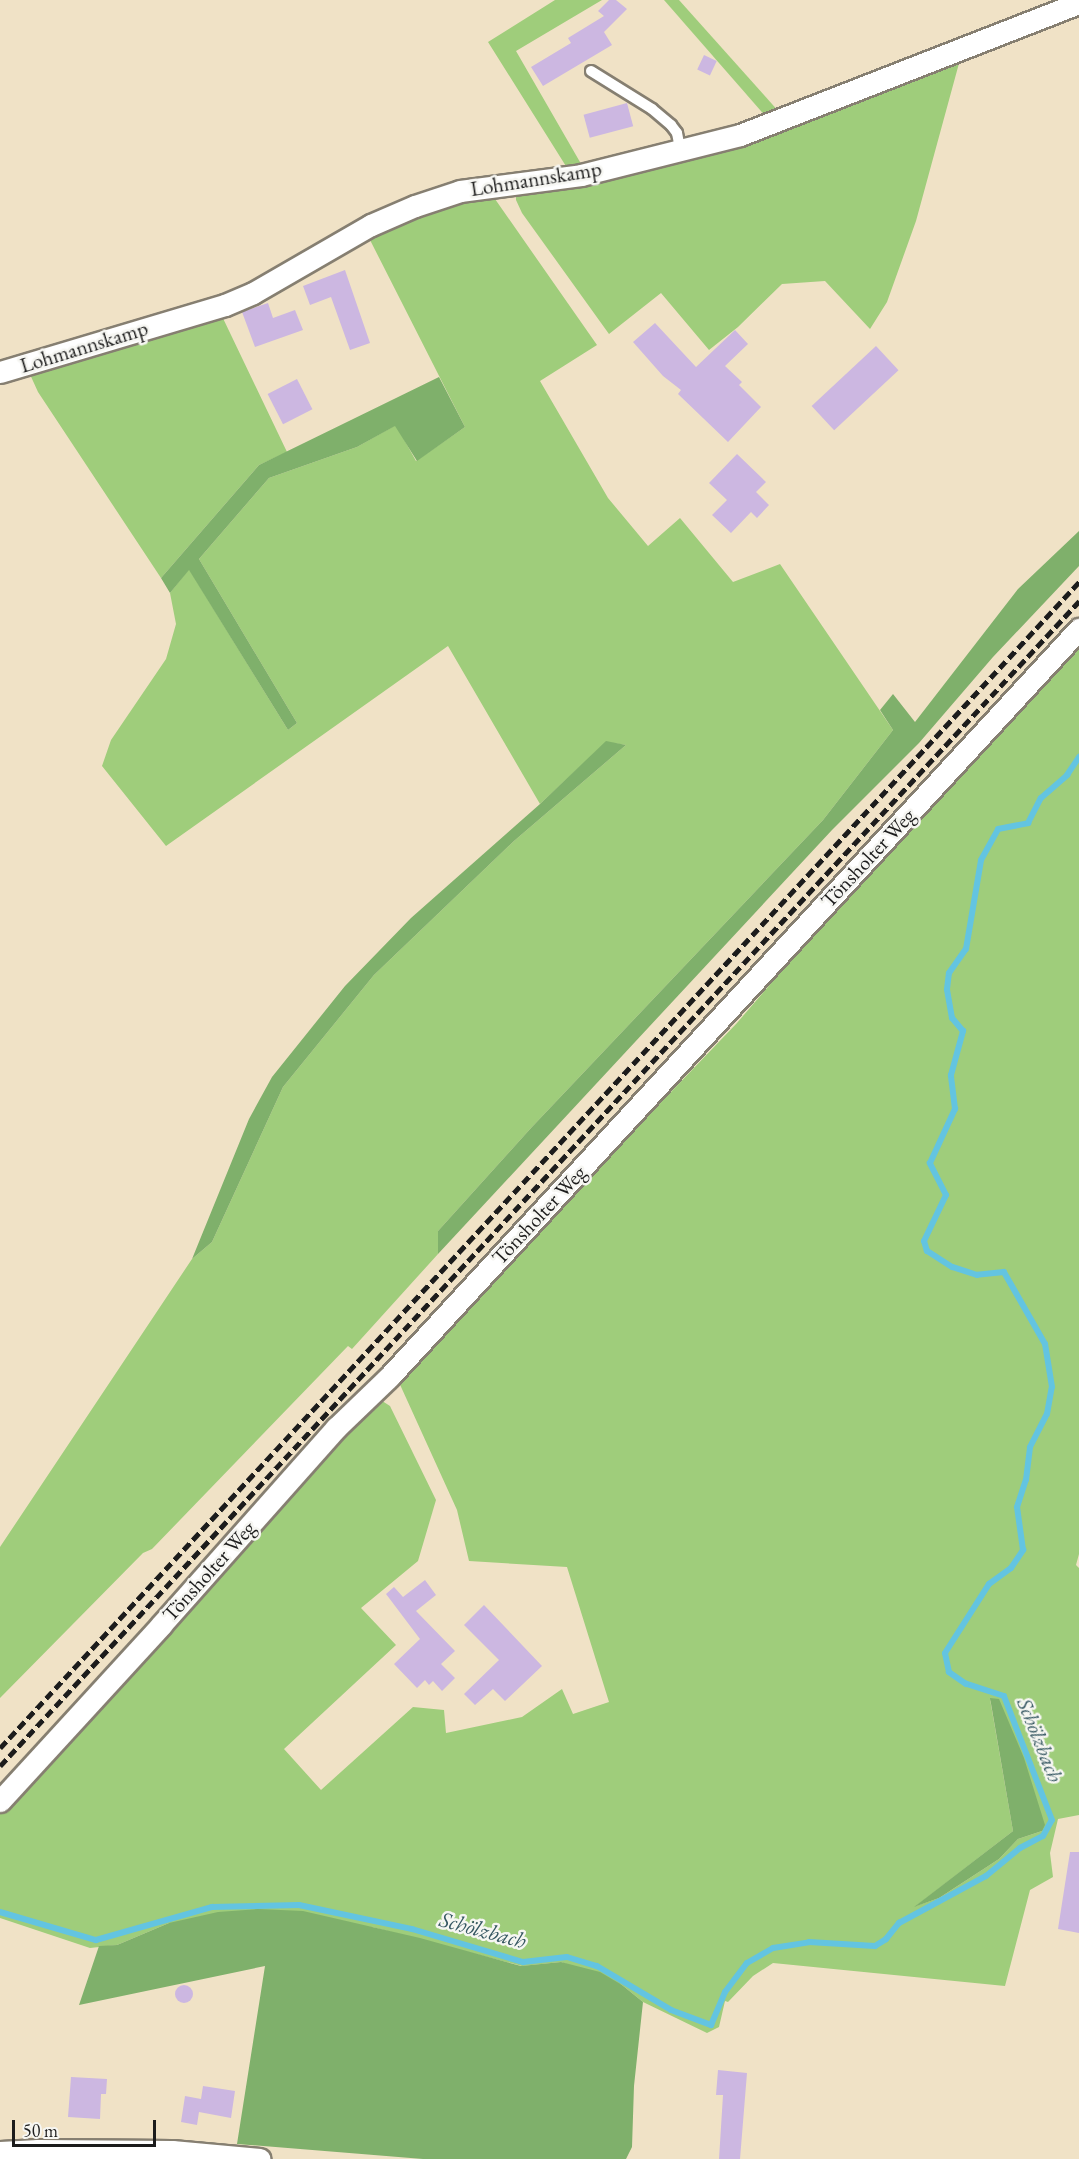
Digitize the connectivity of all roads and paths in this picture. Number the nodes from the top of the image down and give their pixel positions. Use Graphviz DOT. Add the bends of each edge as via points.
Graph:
graph roads {
  1 [pos="1079,3"];
  2 [pos="591,71"];
  3 [pos="680,149"];
  4 [pos="0,372"];
  5 [pos="1079,629"];
  6 [pos="0,1801"];
  7 [pos="0,2152"];
  8 [pos="260,2159"];
  1 -- 3 [label="street, Lohmannskamp" via="740,135"];
  2 -- 3 [label="lane" via="671,125"];
  3 -- 4 [label="street, Lohmannskamp" via="581,175 460,191 371,225 225,305"];
  5 -- 6 [label="street, Tönsholter Weg" via="389,1377 336,1428"];
  7 -- 8 [label="street" via="172,2151"];
}
